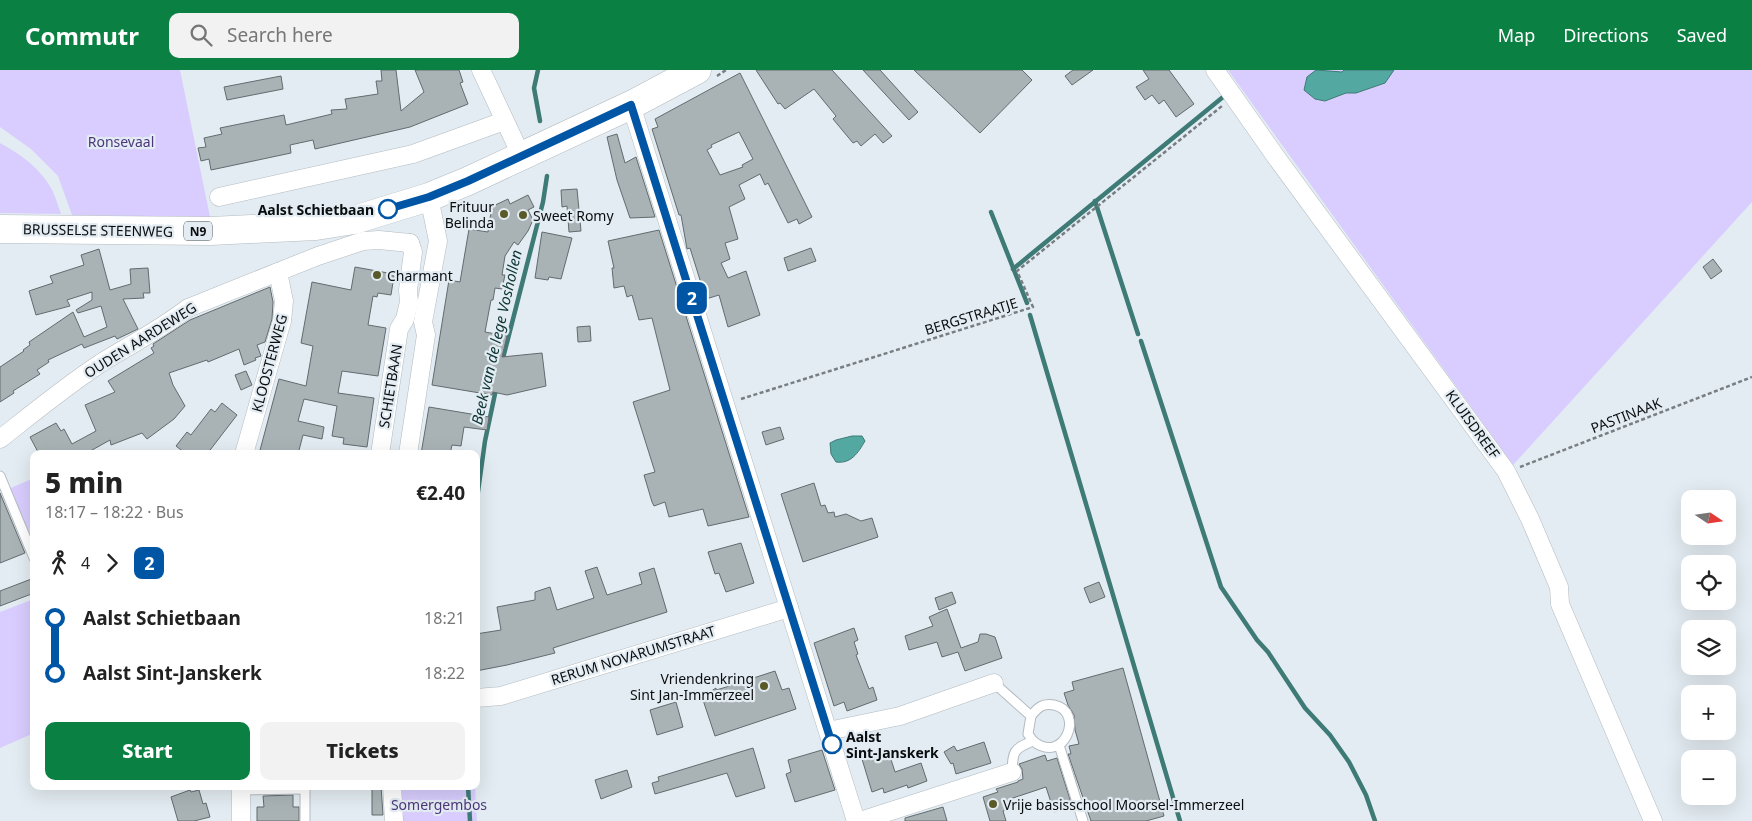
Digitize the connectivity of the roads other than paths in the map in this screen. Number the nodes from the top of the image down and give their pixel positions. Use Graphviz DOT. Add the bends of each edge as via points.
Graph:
graph roads {
  1 [pos="481,70"];
  2 [pos="697,70"];
  3 [pos="1215,70"];
  4 [pos="631,105"];
  5 [pos="504,121"];
  6 [pos="521,156"];
  7 [pos="219,196"];
  8 [pos="429,197"];
  9 [pos="435,224"];
  10 [pos="316,226"];
  11 [pos="0,229"];
  12 [pos="410,243"];
  13 [pos="318,256"];
  14 [pos="278,272"];
  15 [pos="405,319"];
  16 [pos="424,322"];
  17 [pos="0,439"];
  18 [pos="245,450"];
  19 [pos="381,450"];
  20 [pos="409,450"];
  21 [pos="0,476"];
  22 [pos="30,548"];
  23 [pos="789,608"];
  24 [pos="994,683"];
  25 [pos="480,698"];
  26 [pos="1031,716"];
  27 [pos="828,731"];
  28 [pos="1033,740"];
  29 [pos="1060,745"];
  30 [pos="1012,772"];
  31 [pos="241,790"];
  32 [pos="305,790"];
  33 [pos="392,790"];
  34 [pos="241,821"];
  35 [pos="305,821"];
  36 [pos="394,821"];
  37 [pos="858,821"];
  38 [pos="1084,821"];
  39 [pos="1653,821"];
  1 -- 5 [label="street"];
  2 -- 4 [label="main road, BRUSSELSE STEENWEG / N9"];
  3 -- 39 [label="street, KLUISDREEF" via="1506,471 1556,578 1560,604"];
  4 -- 6 [label="main road, BRUSSELSE STEENWEG / N9"];
  4 -- 23 [label="street"];
  5 -- 6 [label="street"];
  5 -- 7 [label="street" via="413,154"];
  6 -- 8 [label="main road, BRUSSELSE STEENWEG / N9"];
  8 -- 9 [label="street, SCHIETBAAN"];
  8 -- 10 [label="main road, BRUSSELSE STEENWEG / N9" via="354,220"];
  9 -- 12 [label="street"];
  9 -- 16 [label="street, SCHIETBAAN" via="438,242"];
  10 -- 11 [label="main road, BRUSSELSE STEENWEG / N9" via="211,231"];
  10 -- 13 [label="street"];
  12 -- 13 [label="street, OUDEN AARDEWEG" via="363,241"];
  12 -- 15 [label="street, SCHIETBAAN" via="413,252"];
  13 -- 14 [label="street, OUDEN AARDEWEG"];
  14 -- 17 [label="street, OUDEN AARDEWEG" via="188,308 101,363"];
  14 -- 18 [label="street, KLOOSTERWEG" via="284,301 282,321"];
  15 -- 16 [label="street"];
  15 -- 19 [label="street, SCHIETBAAN" via="399,329"];
  16 -- 20 [label="street, SCHIETBAAN" via="426,335"];
  21 -- 22 [label="lane"];
  23 -- 25 [label="street, RERUM NOVARUMSTRAAT" via="501,696"];
  23 -- 27 [label="street"];
  24 -- 26 [label="lane"];
  24 -- 27 [label="street" via="900,716"];
  26 -- 28 [label="lane" via="1028,734"];
  26 -- 29 [label="lane" via="1038,707 1048,704 1060,706 1068,715 1070,728"];
  27 -- 37 [label="street"];
  28 -- 29 [label="lane" via="1049,747"];
  28 -- 30 [label="lane" via="1020,746 1013,754"];
  29 -- 38 [label="lane"];
  30 -- 37 [label="street"];
  31 -- 34 [label="street"];
  32 -- 35 [label="lane"];
  33 -- 36 [label="street"];
}
